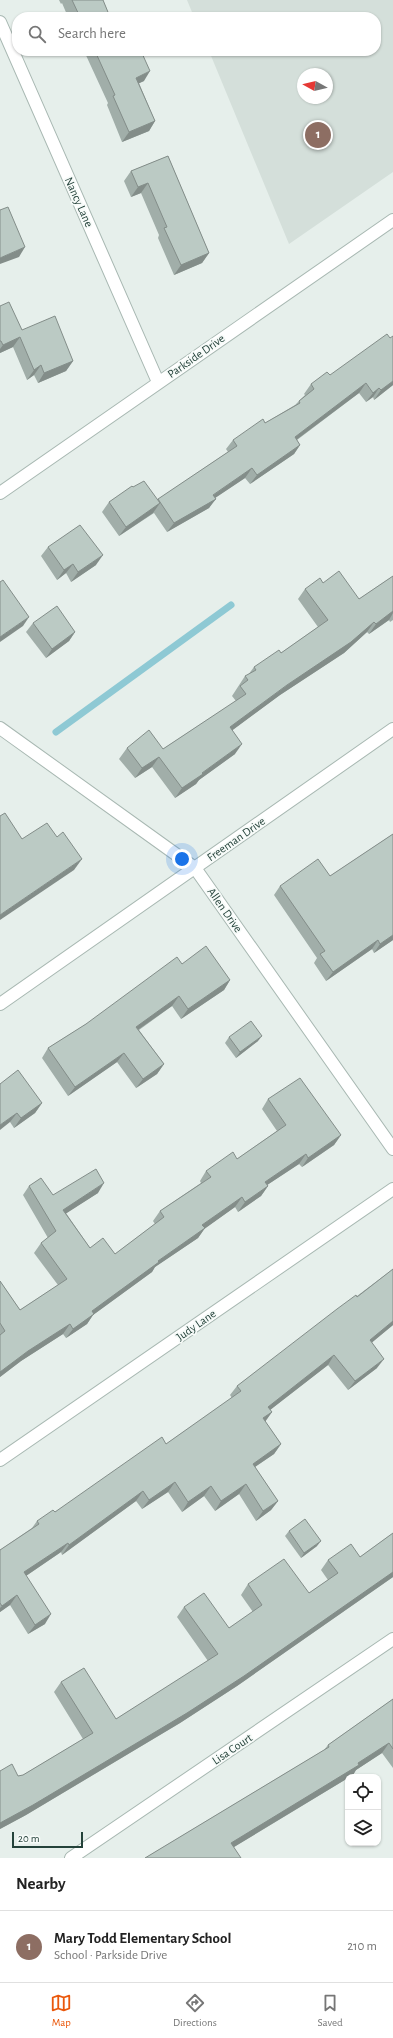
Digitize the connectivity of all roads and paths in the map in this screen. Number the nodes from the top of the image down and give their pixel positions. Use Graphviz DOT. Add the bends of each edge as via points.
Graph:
graph roads {
  1 [pos="0,22"];
  2 [pos="12,49"];
  3 [pos="15,56"];
  4 [pos="393,220"];
  5 [pos="158,382"];
  6 [pos="0,493"];
  7 [pos="0,728"];
  8 [pos="393,729"];
  9 [pos="195,868"];
  10 [pos="0,1004"];
  11 [pos="393,1149"];
  12 [pos="393,1190"];
  13 [pos="0,1460"];
  14 [pos="393,1639"];
  15 [pos="71,1858"];
  1 -- 2 [label="street, Nancy Lane"];
  3 -- 5 [label="street, Nancy Lane"];
  4 -- 5 [label="street, Parkside Drive"];
  5 -- 6 [label="street, Parkside Drive"];
  7 -- 9 [label="street, Allen Drive"];
  8 -- 9 [label="street, Freeman Drive"];
  9 -- 10 [label="street, Freeman Drive"];
  9 -- 11 [label="street, Allen Drive"];
  12 -- 13 [label="street, Judy Lane"];
  14 -- 15 [label="street, Lisa Court"];
}
